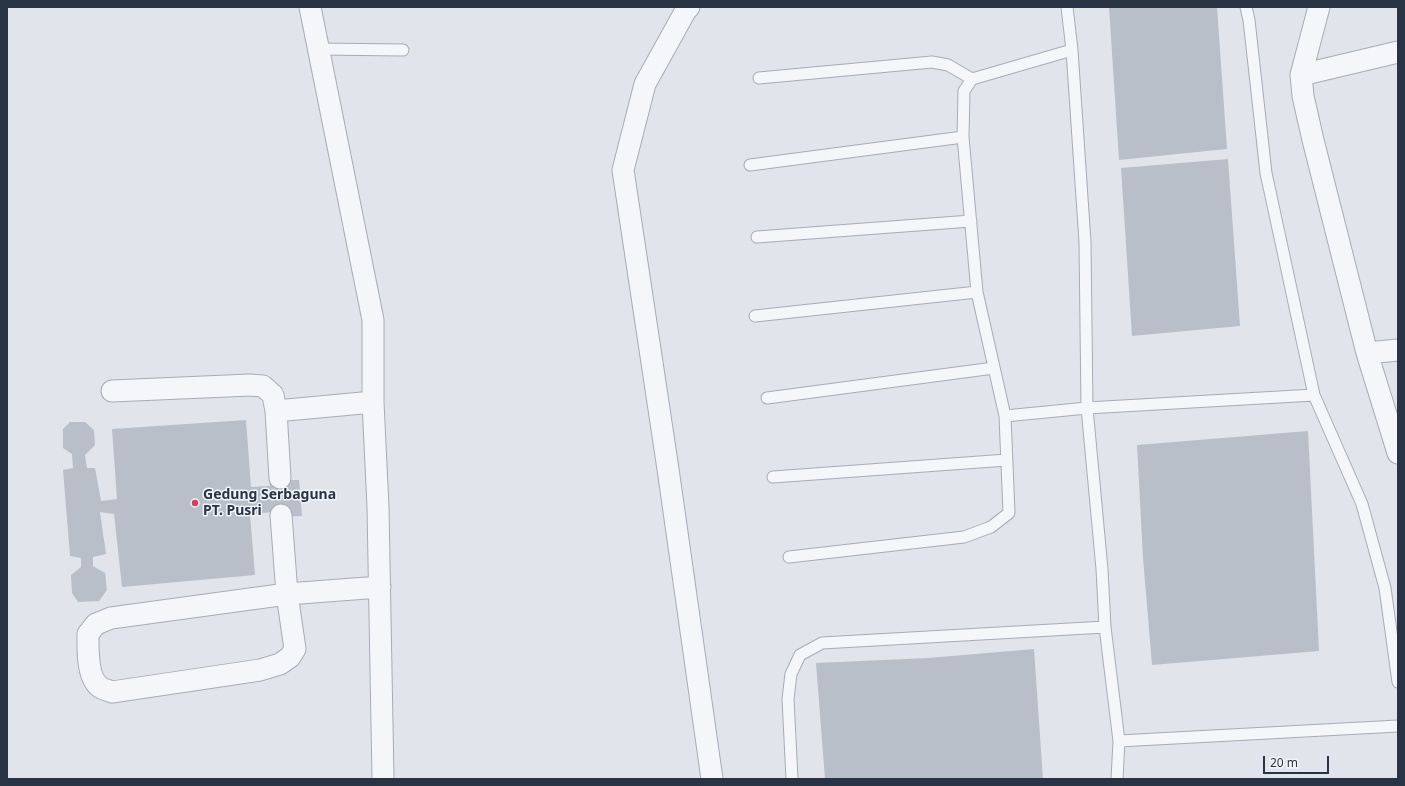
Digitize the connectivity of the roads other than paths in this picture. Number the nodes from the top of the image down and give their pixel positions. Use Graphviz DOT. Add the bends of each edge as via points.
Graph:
graph roads {
  1 [pos="310,7"];
  2 [pos="689,7"];
  3 [pos="1067,7"];
  4 [pos="1246,7"];
  5 [pos="1319,7"];
  6 [pos="319,49"];
  7 [pos="403,50"];
  8 [pos="1072,50"];
  9 [pos="1398,52"];
  10 [pos="1301,75"];
  11 [pos="759,78"];
  12 [pos="972,79"];
  13 [pos="963,137"];
  14 [pos="750,165"];
  15 [pos="971,221"];
  16 [pos="758,237"];
  17 [pos="976,292"];
  18 [pos="755,316"];
  19 [pos="1398,350"];
  20 [pos="1367,353"];
  21 [pos="994,368"];
  22 [pos="112,391"];
  23 [pos="1314,395"];
  24 [pos="767,398"];
  25 [pos="373,402"];
  26 [pos="1086,408"];
  27 [pos="276,411"];
  28 [pos="1005,416"];
  29 [pos="1398,453"];
  30 [pos="1007,460"];
  31 [pos="772,477"];
  32 [pos="280,478"];
  33 [pos="281,515"];
  34 [pos="789,557"];
  35 [pos="380,587"];
  36 [pos="287,594"];
  37 [pos="1105,628"];
  38 [pos="1398,682"];
  39 [pos="1398,726"];
  40 [pos="1119,741"];
  41 [pos="383,779"];
  42 [pos="712,779"];
  43 [pos="792,779"];
  44 [pos="1117,779"];
  1 -- 6 [label="street"];
  2 -- 42 [label="street" via="645,84 623,170"];
  3 -- 8 [label="lane"];
  4 -- 23 [label="lane" via="1266,172"];
  5 -- 10 [label="street"];
  6 -- 7 [label="lane"];
  6 -- 25 [label="street" via="373,320"];
  8 -- 12 [label="lane"];
  8 -- 26 [label="lane" via="1085,242"];
  9 -- 10 [label="street"];
  10 -- 20 [label="street" via="1313,140"];
  11 -- 12 [label="lane" via="932,62 948,65"];
  12 -- 13 [label="lane" via="964,91"];
  13 -- 14 [label="lane"];
  13 -- 15 [label="lane"];
  15 -- 16 [label="lane"];
  15 -- 17 [label="lane"];
  17 -- 18 [label="lane"];
  17 -- 21 [label="lane"];
  19 -- 20 [label="street"];
  20 -- 29 [label="street"];
  21 -- 24 [label="lane"];
  21 -- 28 [label="lane"];
  22 -- 27 [label="street" via="263,386 273,395"];
  23 -- 26 [label="lane"];
  23 -- 38 [label="lane" via="1362,504 1385,588"];
  25 -- 27 [label="street"];
  25 -- 35 [label="street"];
  26 -- 28 [label="lane"];
  26 -- 37 [label="lane" via="1102,569"];
  27 -- 32 [label="street"];
  28 -- 30 [label="lane"];
  30 -- 31 [label="lane"];
  30 -- 34 [label="lane" via="1009,513 991,527 964,537"];
  33 -- 36 [label="street"];
  35 -- 36 [label="street"];
  35 -- 41 [label="street"];
  36 -- 36 [label="street" via="295,649 290,658 280,664 260,670 112,692 95,683 91,673 88,634 96,624 111,618"];
  37 -- 40 [label="lane"];
  37 -- 43 [label="lane" via="822,643 800,655 792,674 788,699"];
  39 -- 40 [label="lane"];
  40 -- 44 [label="lane"];
}
